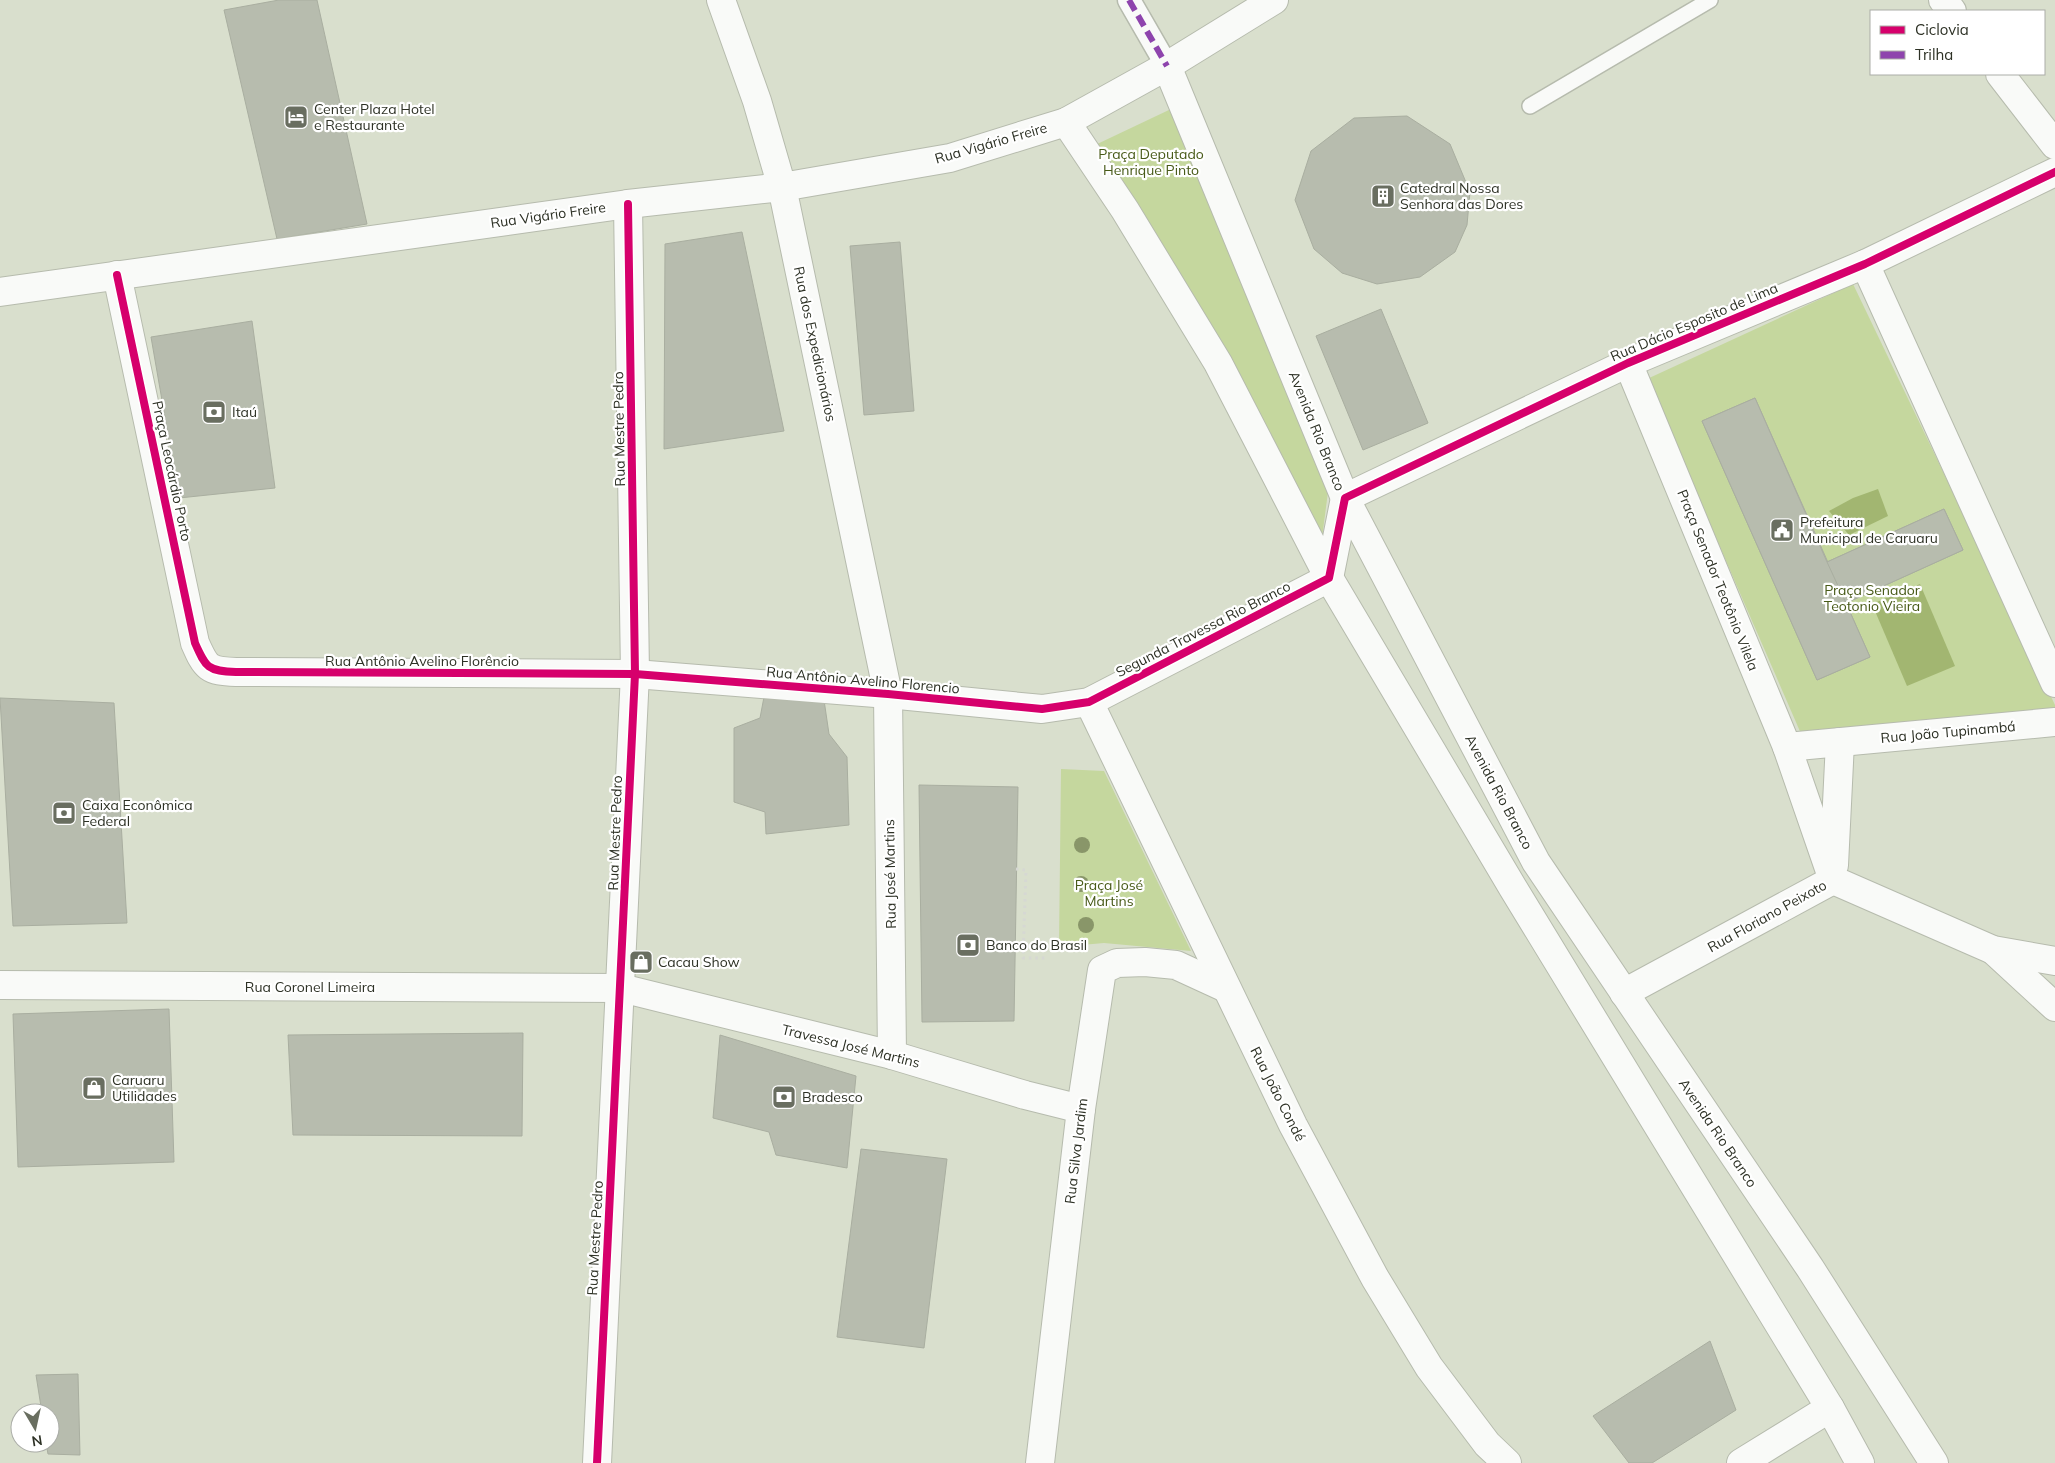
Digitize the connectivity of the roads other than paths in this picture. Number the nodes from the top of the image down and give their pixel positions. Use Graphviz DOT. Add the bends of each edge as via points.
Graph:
graph roads {
  1 [pos="721,0"];
  2 [pos="1129,0"];
  3 [pos="1274,0"];
  4 [pos="1710,0"];
  5 [pos="1943,0"];
  6 [pos="1951,10"];
  7 [pos="1167,66"];
  8 [pos="2001,75"];
  9 [pos="1530,106"];
  10 [pos="1066,122"];
  11 [pos="2055,145"];
  12 [pos="2055,172"];
  13 [pos="782,187"];
  14 [pos="628,204"];
  15 [pos="1865,264"];
  16 [pos="117,275"];
  17 [pos="0,292"];
  18 [pos="1628,363"];
  19 [pos="1345,498"];
  20 [pos="1329,578"];
  21 [pos="211,669"];
  22 [pos="634,674"];
  23 [pos="2055,683"];
  24 [pos="888,694"];
  25 [pos="1089,702"];
  26 [pos="2055,722"];
  27 [pos="1840,742"];
  28 [pos="1787,747"];
  29 [pos="1833,880"];
  30 [pos="1994,950"];
  31 [pos="2055,960"];
  32 [pos="0,985"];
  33 [pos="621,988"];
  34 [pos="1226,988"];
  35 [pos="1624,993"];
  36 [pos="2055,1007"];
  37 [pos="892,1055"];
  38 [pos="1081,1109"];
  39 [pos="1830,1408"];
  40 [pos="597,1463"];
  41 [pos="1040,1463"];
  42 [pos="1507,1463"];
  43 [pos="1741,1463"];
  44 [pos="1860,1463"];
  45 [pos="1934,1463"];
  1 -- 13 [label="street, Rua dos Expedicionários"];
  2 -- 7 [label="street"];
  3 -- 7 [label="street, Rua Vigário Freire"];
  4 -- 9 [label="lane"];
  5 -- 6 [label="street"];
  7 -- 10 [label="street, Rua Vigário Freire"];
  7 -- 19 [label="street, Avenida Rio Branco"];
  8 -- 11 [label="street"];
  10 -- 13 [label="street, Rua Vigário Freire" via="950,158"];
  10 -- 20 [label="street" via="1125,210 1218,363"];
  12 -- 15 [label="street, Rua Dácio Esposito de Lima"];
  13 -- 14 [label="street, Rua Vigário Freire"];
  13 -- 24 [label="street, Rua dos Expedicionários"];
  14 -- 16 [label="street, Rua Vigário Freire"];
  14 -- 22 [label="street, Rua Mestre Pedro"];
  15 -- 18 [label="street, Rua Dácio Esposito de Lima"];
  15 -- 23 [label="street"];
  16 -- 17 [label="street, Rua Vigário Freire"];
  16 -- 21 [label="street, Praça Leocárdio Porto" via="196,643"];
  18 -- 19 [label="street, Rua Dácio Esposito de Lima"];
  18 -- 28 [label="street, Praça Senador Teotônio Vilela"];
  19 -- 20 [label="street"];
  19 -- 35 [label="street, Avenida Rio Branco" via="1536,862"];
  20 -- 25 [label="street, Segunda Travessa Rio Branco"];
  20 -- 39 [label="street" via="1513,888"];
  21 -- 22 [label="street, Rua Antônio Avelino Florêncio" via="218,672"];
  22 -- 24 [label="street, Rua Antônio Avelino Florencio"];
  22 -- 33 [label="street, Rua Mestre Pedro"];
  24 -- 25 [label="street, Rua Antônio Avelino Florencio" via="1042,709"];
  24 -- 37 [label="street, Rua José Martins"];
  25 -- 34 [label="street, Rua João Condé"];
  26 -- 27 [label="street, Rua João Tupinambá"];
  27 -- 28 [label="street"];
  27 -- 29 [label="street"];
  28 -- 29 [label="street, Praça Senador Teotônio Vilela"];
  29 -- 30 [label="street, Rua Floriano Peixoto"];
  29 -- 35 [label="street, Rua Floriano Peixoto"];
  30 -- 31 [label="street, Rua Floriano Peixoto"];
  30 -- 36 [label="street"];
  32 -- 33 [label="street, Rua Coronel Limeira"];
  33 -- 37 [label="street, Travessa José Martins"];
  33 -- 40 [label="street, Rua Mestre Pedro"];
  34 -- 38 [label="street, Rua Silva Jardim" via="1176,965 1117,962 1102,970"];
  34 -- 42 [label="street, Rua João Condé" via="1293,1125 1375,1278 1428,1367 1487,1444"];
  35 -- 45 [label="street, Avenida Rio Branco" via="1810,1268"];
  37 -- 38 [label="street, Travessa José Martins"];
  38 -- 41 [label="street, Rua Silva Jardim"];
  39 -- 43 [label="street"];
  39 -- 44 [label="street"];
}
